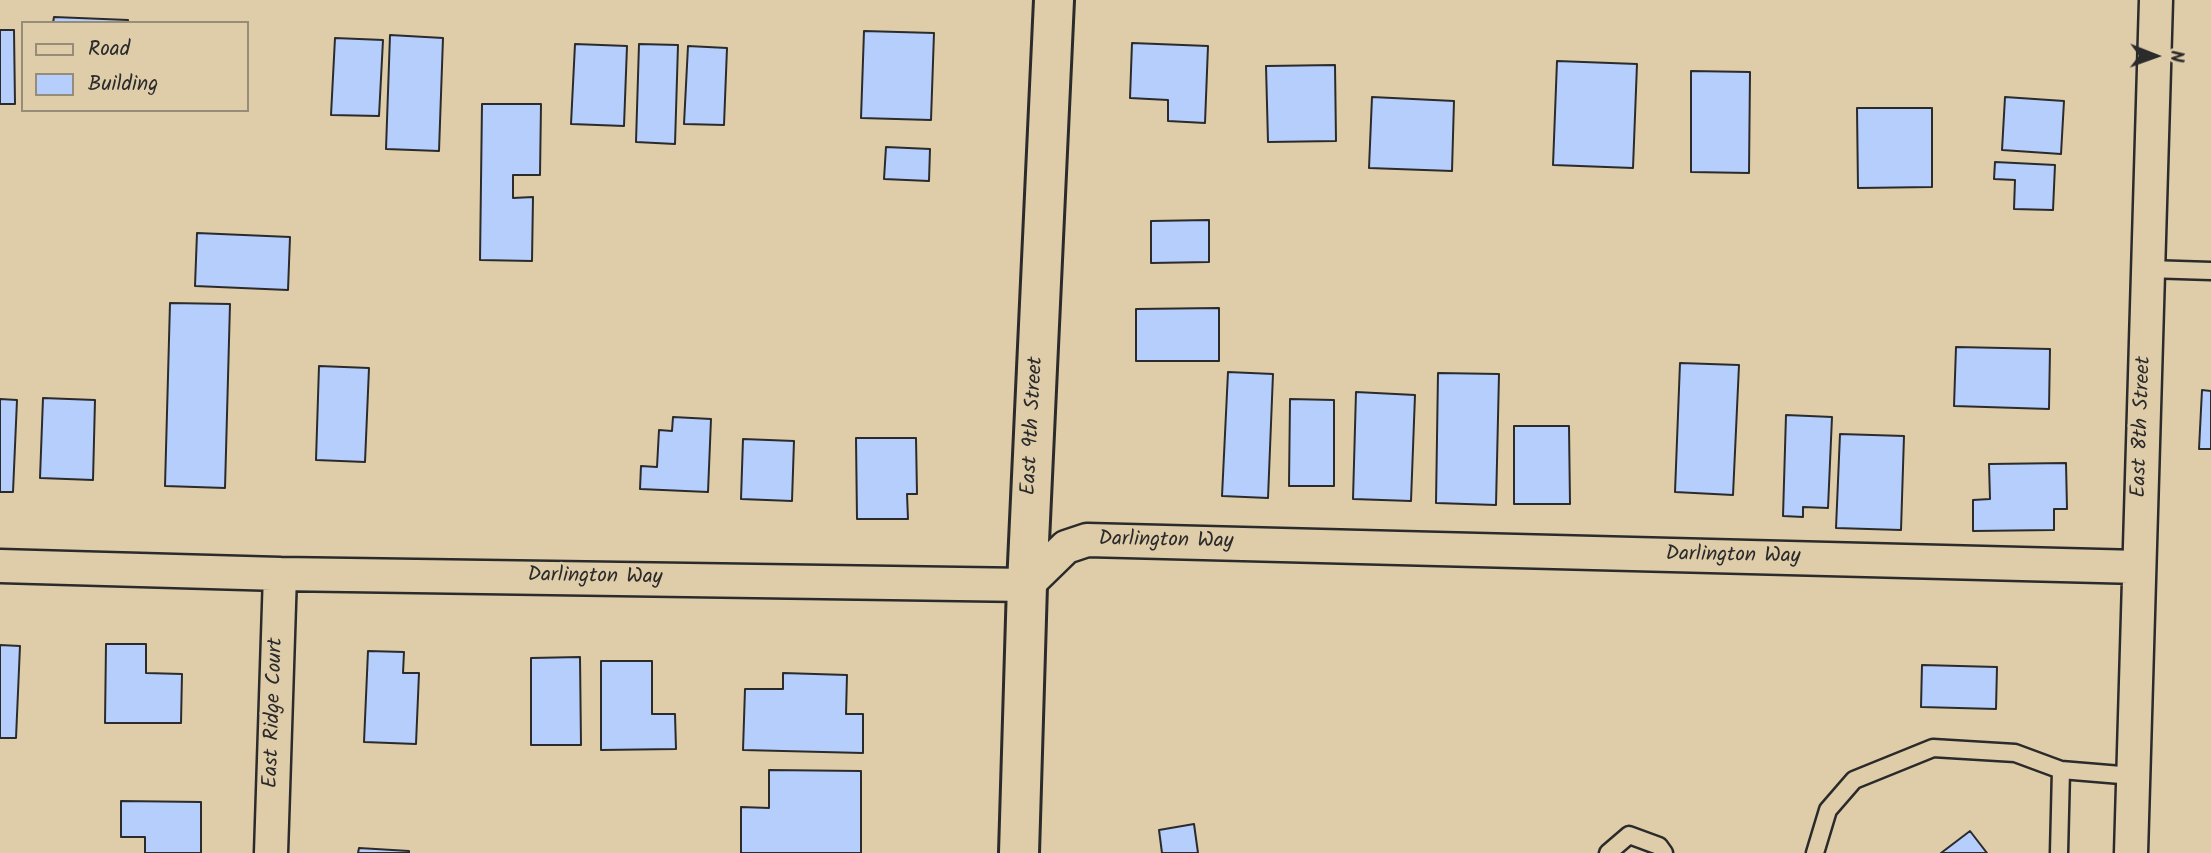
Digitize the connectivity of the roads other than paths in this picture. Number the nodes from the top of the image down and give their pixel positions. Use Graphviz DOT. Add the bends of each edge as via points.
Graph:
graph roads {
  1 [pos="1054,0"];
  2 [pos="2156,0"];
  3 [pos="2148,269"];
  4 [pos="2211,271"];
  5 [pos="0,566"];
  6 [pos="2139,567"];
  7 [pos="280,573"];
  8 [pos="1027,584"];
  9 [pos="2061,770"];
  10 [pos="2133,776"];
  11 [pos="271,853"];
  12 [pos="1018,853"];
  13 [pos="1608,853"];
  14 [pos="1664,853"];
  15 [pos="1815,853"];
  16 [pos="2059,853"];
  17 [pos="2131,853"];
  1 -- 8 [label="street, East 9th Street"];
  2 -- 3 [label="street, East 8th Street"];
  3 -- 4 [label="lane"];
  3 -- 6 [label="street, East 8th Street"];
  5 -- 7 [label="street, Darlington Way"];
  6 -- 8 [label="street, Darlington Way" via="1087,540 1066,547"];
  6 -- 10 [label="street, East 8th Street"];
  7 -- 8 [label="street, Darlington Way"];
  7 -- 11 [label="street, East Ridge Court"];
  8 -- 12 [label="street, East 9th Street"];
  9 -- 10 [label="lane"];
  9 -- 15 [label="lane" via="2015,753 1933,748 1854,780 1828,810"];
  9 -- 16 [label="lane"];
  10 -- 17 [label="street, East 8th Street"];
  13 -- 14 [label="lane" via="1629,835 1659,846"];
}
